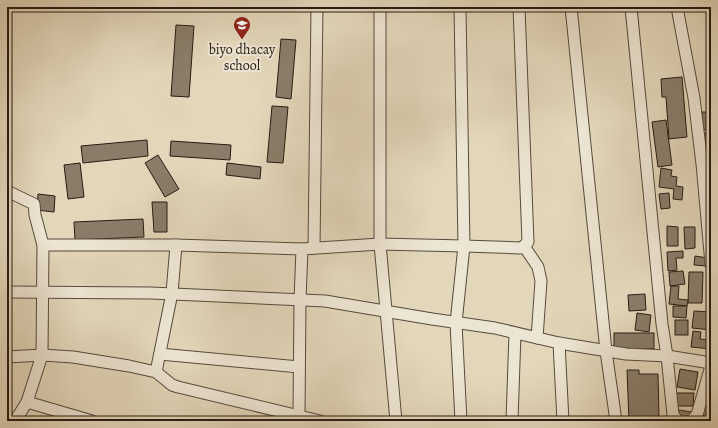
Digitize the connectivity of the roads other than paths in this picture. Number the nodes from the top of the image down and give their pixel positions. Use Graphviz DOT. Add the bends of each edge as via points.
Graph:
graph roads {
  1 [pos="317,7"];
  2 [pos="380,7"];
  3 [pos="460,7"];
  4 [pos="519,7"];
  5 [pos="564,7"];
  6 [pos="571,7"];
  7 [pos="631,7"];
  8 [pos="677,7"];
  9 [pos="707,176"];
  10 [pos="7,191"];
  11 [pos="380,244"];
  12 [pos="43,245"];
  13 [pos="176,245"];
  14 [pos="464,246"];
  15 [pos="524,246"];
  16 [pos="314,248"];
  17 [pos="302,249"];
  18 [pos="711,264"];
  19 [pos="7,292"];
  20 [pos="43,292"];
  21 [pos="172,293"];
  22 [pos="300,300"];
  23 [pos="385,311"];
  24 [pos="456,323"];
  25 [pos="515,333"];
  26 [pos="537,338"];
  27 [pos="559,343"];
  28 [pos="606,351"];
  29 [pos="160,354"];
  30 [pos="42,355"];
  31 [pos="667,356"];
  32 [pos="7,357"];
  33 [pos="711,364"];
  34 [pos="299,367"];
  35 [pos="156,372"];
  36 [pos="27,402"];
  37 [pos="299,415"];
  38 [pos="284,417"];
  39 [pos="15,421"];
  40 [pos="92,421"];
  41 [pos="320,421"];
  42 [pos="396,421"];
  43 [pos="461,421"];
  44 [pos="512,421"];
  45 [pos="563,421"];
  46 [pos="616,421"];
  47 [pos="680,421"];
  48 [pos="691,421"];
  1 -- 16 [label="street"];
  2 -- 11 [label="street"];
  3 -- 14 [label="street"];
  4 -- 15 [label="street" via="528,242"];
  5 -- 6 [label="street"];
  6 -- 28 [label="street"];
  7 -- 31 [label="street"];
  8 -- 9 [label="street"];
  9 -- 18 [label="street"];
  10 -- 12 [label="street" via="34,204"];
  11 -- 14 [label="street"];
  11 -- 16 [label="street"];
  11 -- 23 [label="street"];
  12 -- 13 [label="street"];
  12 -- 20 [label="street"];
  13 -- 17 [label="street"];
  13 -- 21 [label="street"];
  14 -- 15 [label="street"];
  14 -- 24 [label="street"];
  15 -- 26 [label="street" via="538,267 541,281"];
  16 -- 17 [label="street"];
  17 -- 22 [label="street"];
  19 -- 20 [label="street"];
  20 -- 21 [label="street"];
  20 -- 30 [label="street"];
  21 -- 22 [label="street"];
  21 -- 29 [label="street"];
  22 -- 23 [label="street" via="325,301"];
  22 -- 34 [label="street"];
  23 -- 24 [label="street"];
  23 -- 42 [label="street"];
  24 -- 25 [label="street"];
  24 -- 43 [label="street"];
  25 -- 26 [label="street"];
  25 -- 44 [label="street"];
  26 -- 27 [label="street"];
  27 -- 28 [label="street"];
  27 -- 45 [label="street"];
  28 -- 31 [label="street"];
  28 -- 46 [label="street"];
  29 -- 34 [label="street"];
  29 -- 35 [label="street"];
  30 -- 32 [label="street"];
  30 -- 35 [label="street" via="73,357"];
  30 -- 36 [label="street"];
  31 -- 33 [label="street"];
  31 -- 47 [label="street" via="673,415"];
  33 -- 48 [label="street" via="697,415"];
  34 -- 37 [label="street"];
  35 -- 38 [label="street" via="172,385"];
  36 -- 39 [label="street"];
  36 -- 40 [label="street"];
  37 -- 38 [label="street"];
  37 -- 41 [label="street"];
}
